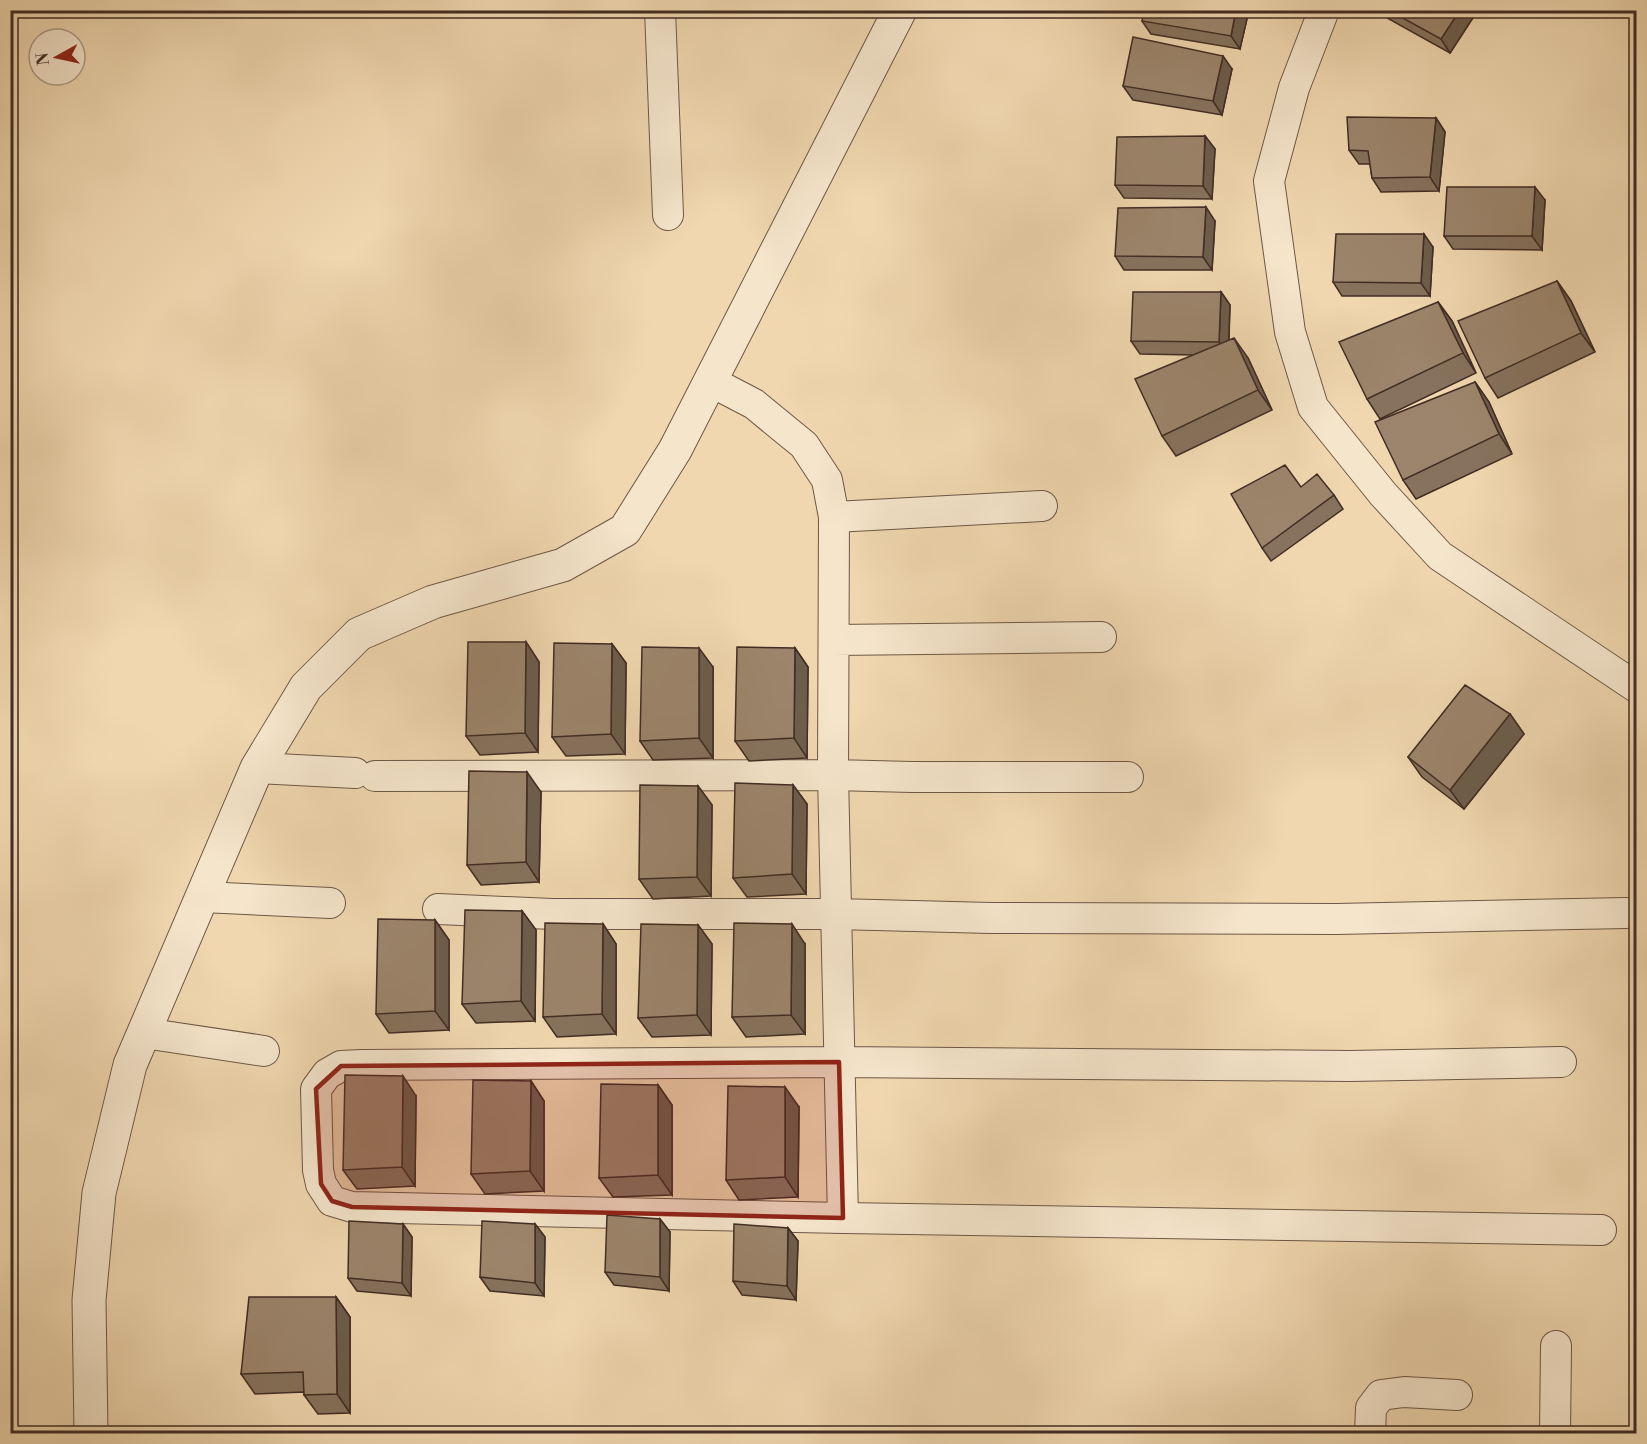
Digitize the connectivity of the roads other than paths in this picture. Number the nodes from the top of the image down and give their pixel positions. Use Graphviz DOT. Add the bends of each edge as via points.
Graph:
graph roads {
  1 [pos="660,10"];
  2 [pos="900,10"];
  3 [pos="1324,10"];
  4 [pos="668,214"];
  5 [pos="710,381"];
  6 [pos="1042,506"];
  7 [pos="834,517"];
  8 [pos="1101,637"];
  9 [pos="834,640"];
  10 [pos="1636,687"];
  11 [pos="257,768"];
  12 [pos="833,776"];
  13 [pos="1128,777"];
  14 [pos="202,897"];
  15 [pos="330,903"];
  16 [pos="438,909"];
  17 [pos="1626,913"];
  18 [pos="836,914"];
  19 [pos="144,1034"];
  20 [pos="264,1051"];
  21 [pos="839,1062"];
  22 [pos="1562,1062"];
  23 [pos="843,1218"];
  24 [pos="1600,1230"];
  25 [pos="1556,1346"];
  26 [pos="1457,1395"];
  27 [pos="91,1434"];
  28 [pos="1370,1434"];
  29 [pos="1555,1434"];
  1 -- 4 [label="street"];
  2 -- 5 [label="street"];
  3 -- 10 [label="street" via="1294,88 1269,181 1290,332 1313,407 1383,494 1440,556"];
  5 -- 7 [label="street" via="754,404 804,445 827,480"];
  5 -- 11 [label="street" via="675,450 625,530 563,565 434,602 359,634 306,687"];
  6 -- 7 [label="street"];
  7 -- 9 [label="street"];
  8 -- 9 [label="street"];
  9 -- 12 [label="street"];
  11 -- 12 [label="street" via="365,775"];
  11 -- 14 [label="street"];
  12 -- 13 [label="street"];
  12 -- 18 [label="street"];
  14 -- 15 [label="street"];
  14 -- 19 [label="street"];
  16 -- 18 [label="street" via="552,914"];
  17 -- 18 [label="street" via="1336,920"];
  18 -- 21 [label="street"];
  19 -- 20 [label="street"];
  19 -- 27 [label="street" via="130,1065 99,1193 89,1300"];
  21 -- 22 [label="street" via="1350,1066"];
  21 -- 23 [label="street"];
  21 -- 23 [label="street" via="341,1066 327,1074 316,1089 317,1158 321,1184 332,1201 352,1207"];
  23 -- 24 [label="street"];
  25 -- 29 [label="street"];
  26 -- 28 [label="street" via="1381,1395 1371,1408"];
}
